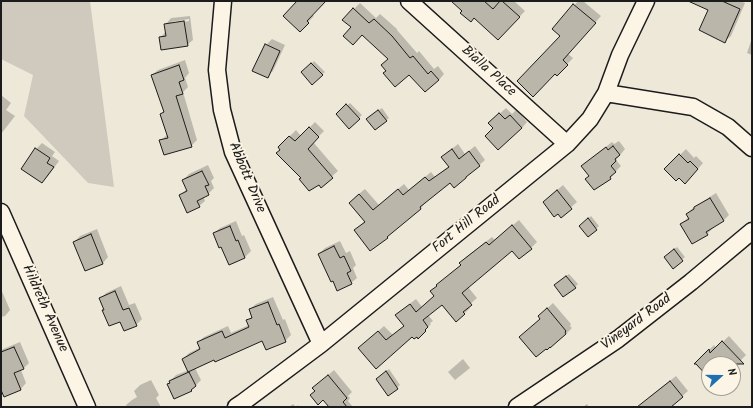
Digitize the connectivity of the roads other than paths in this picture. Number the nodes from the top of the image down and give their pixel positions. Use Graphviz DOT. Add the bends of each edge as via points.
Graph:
graph roads {
  1 [pos="223,1"];
  2 [pos="409,1"];
  3 [pos="646,1"];
  4 [pos="606,93"];
  5 [pos="567,144"];
  6 [pos="752,148"];
  7 [pos="1,212"];
  8 [pos="752,231"];
  9 [pos="321,344"];
  10 [pos="87,407"];
  11 [pos="236,407"];
  12 [pos="517,407"];
  1 -- 9 [label="street, Abbott Drive" via="218,70 222,110 233,152"];
  2 -- 5 [label="street, Bialla Place"];
  3 -- 4 [label="street, Fort Hill Road"];
  4 -- 5 [label="street, Fort Hill Road" via="590,119"];
  4 -- 6 [label="street" via="693,107 728,127"];
  5 -- 9 [label="street, Fort Hill Road"];
  7 -- 10 [label="street, Hildreth Avenue"];
  8 -- 12 [label="street, Vineyard Road" via="618,339"];
  9 -- 11 [label="street, Fort Hill Road"];
}
